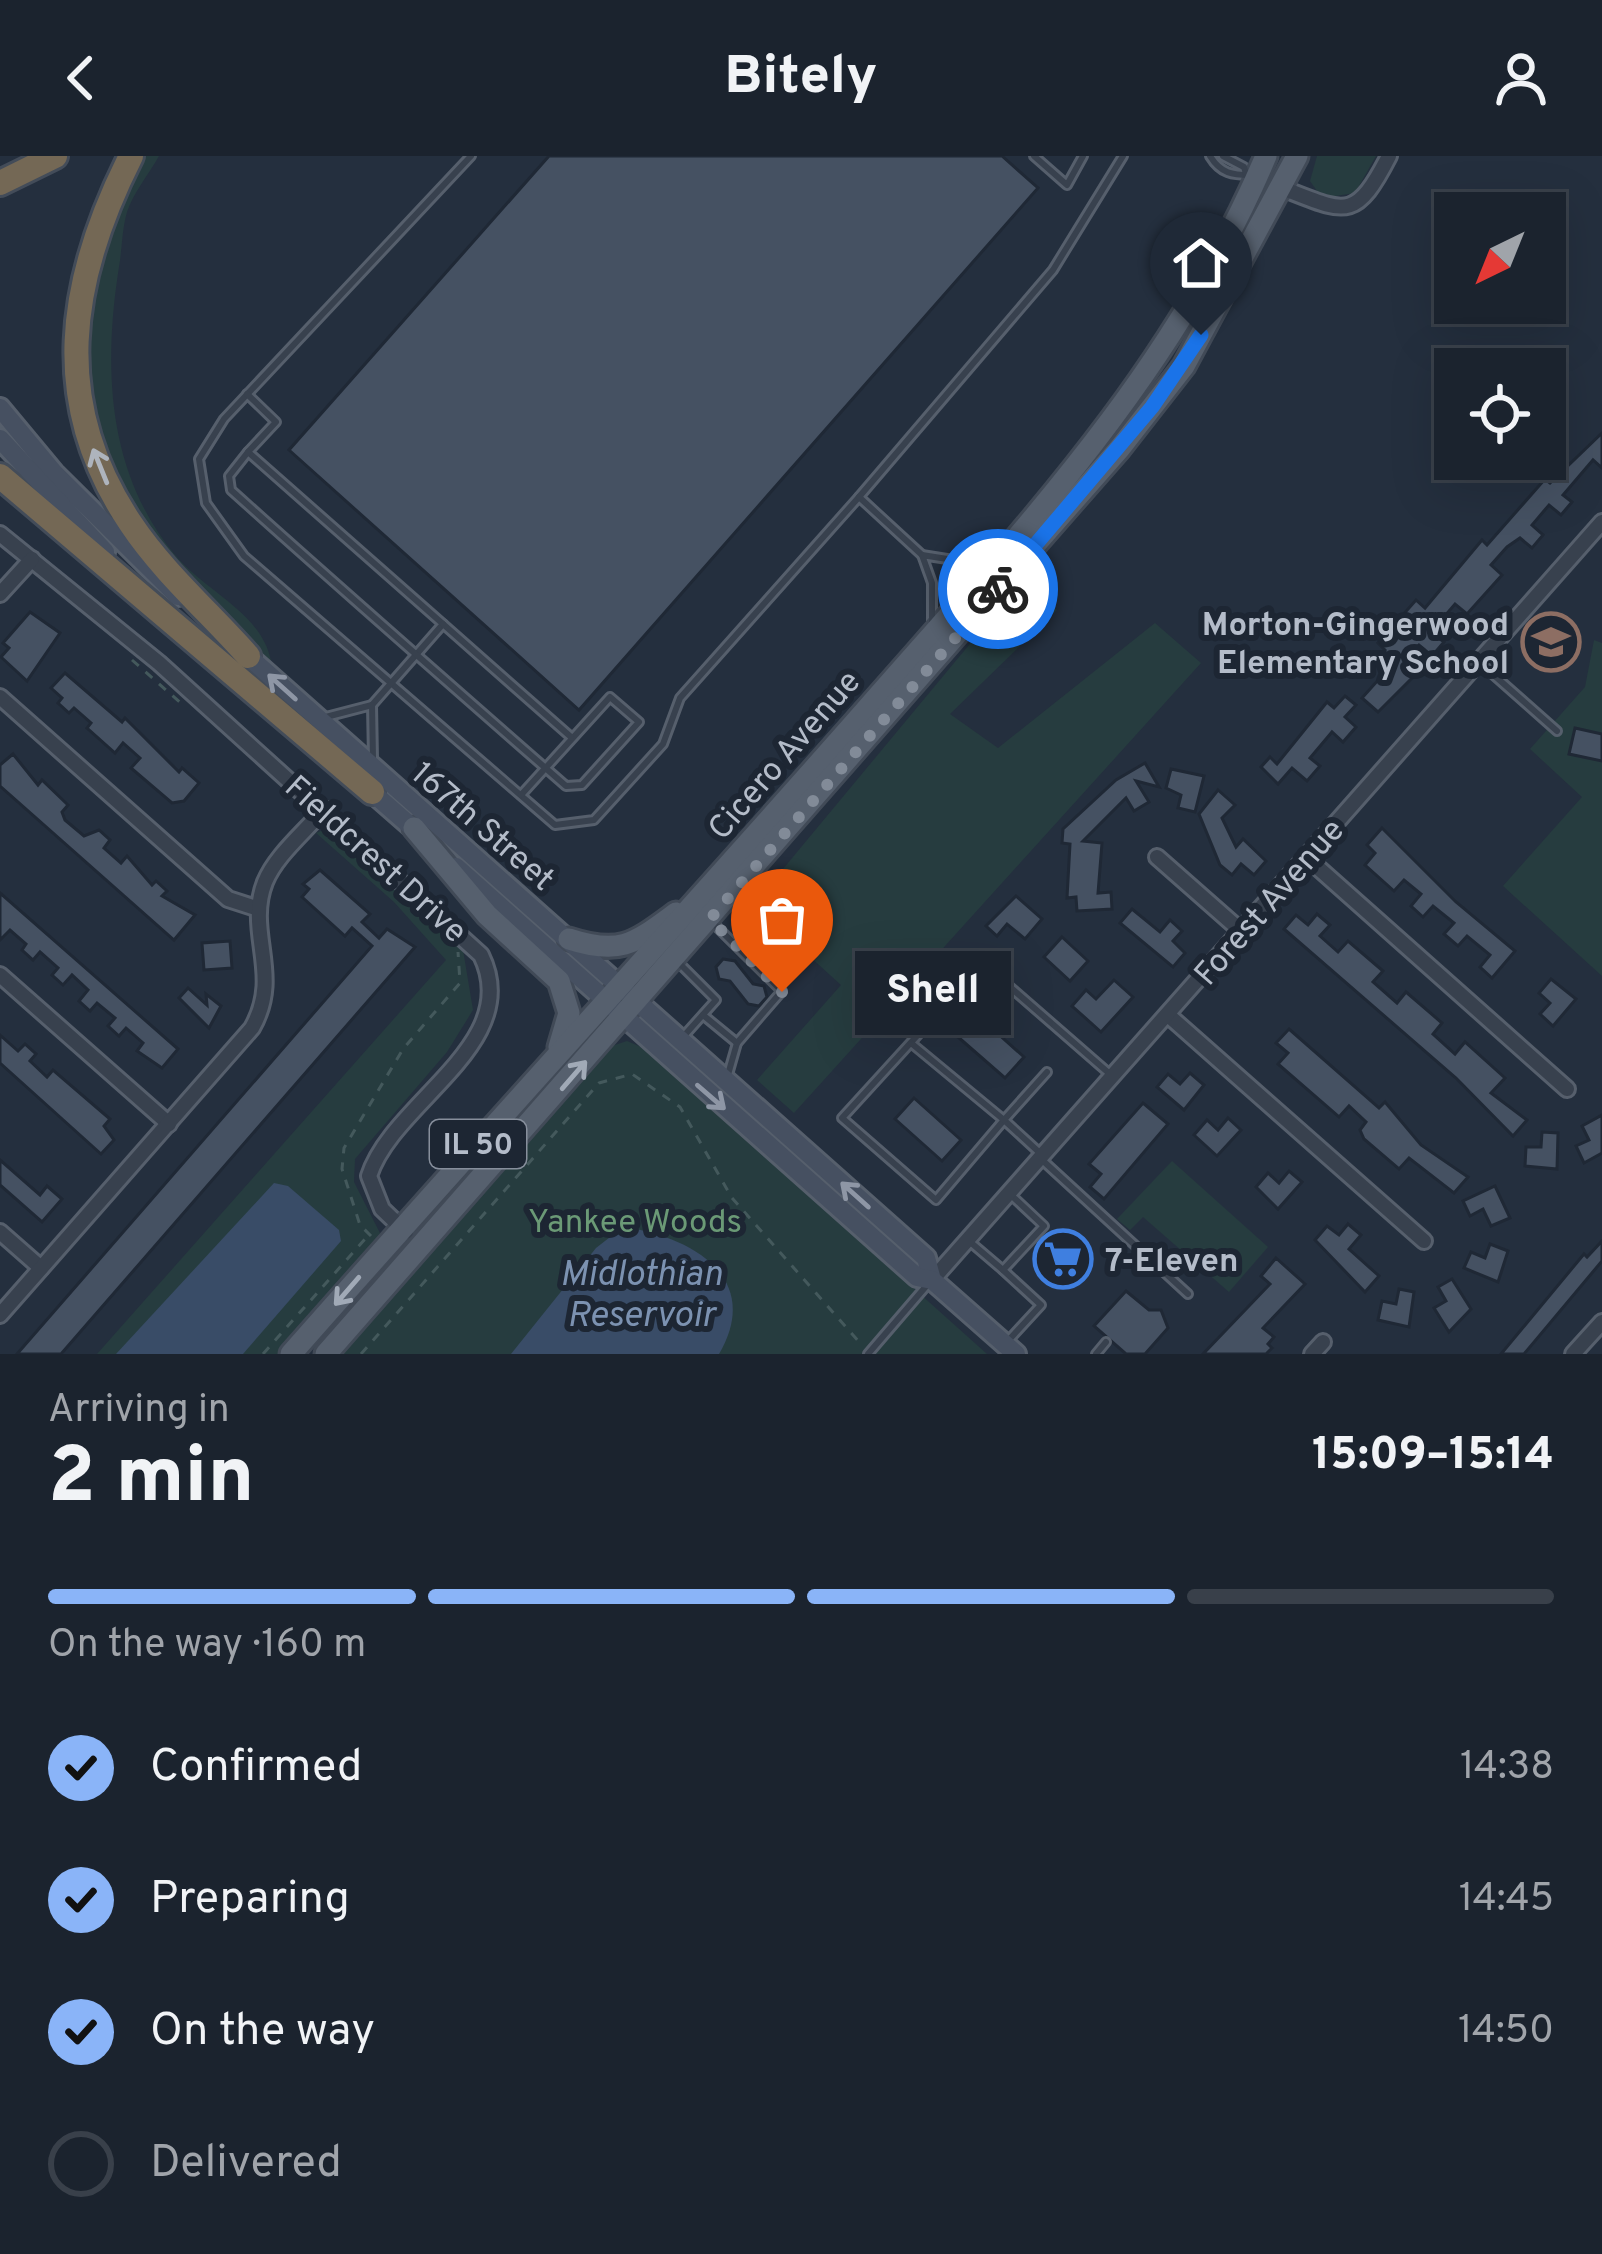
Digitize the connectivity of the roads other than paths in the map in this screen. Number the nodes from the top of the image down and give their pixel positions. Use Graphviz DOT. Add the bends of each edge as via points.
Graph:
graph roads {
  1 [pos="55,156"];
  2 [pos="131,156"];
  3 [pos="471,156"];
  4 [pos="1034,156"];
  5 [pos="1083,156"];
  6 [pos="1123,156"];
  7 [pos="1210,156"];
  8 [pos="1223,156"];
  9 [pos="1266,156"];
  10 [pos="1297,156"];
  11 [pos="1388,156"];
  12 [pos="1252,176"];
  13 [pos="0,183"];
  14 [pos="1282,188"];
  15 [pos="247,394"];
  16 [pos="0,408"];
  17 [pos="0,439"];
  18 [pos="248,452"];
  19 [pos="0,476"];
  20 [pos="859,497"];
  21 [pos="1602,522"];
  22 [pos="0,534"];
  23 [pos="1003,554"];
  24 [pos="922,555"];
  25 [pos="32,559"];
  26 [pos="0,594"];
  27 [pos="443,624"];
  28 [pos="932,634"];
  29 [pos="248,656"];
  30 [pos="416,656"];
  31 [pos="1479,661"];
  32 [pos="391,683"];
  33 [pos="0,697"];
  34 [pos="372,705"];
  35 [pos="318,718"];
  36 [pos="1557,731"];
  37 [pos="572,738"];
  38 [pos="544,767"];
  39 [pos="373,780"];
  40 [pos="520,795"];
  41 [pos="324,809"];
  42 [pos="414,828"];
  43 [pos="1157,857"];
  44 [pos="1306,857"];
  45 [pos="711,888"];
  46 [pos="259,909"];
  47 [pos="710,919"];
  48 [pos="1241,931"];
  49 [pos="569,939"];
  50 [pos="675,960"];
  51 [pos="980,960"];
  52 [pos="0,975"];
  53 [pos="957,992"];
  54 [pos="622,1003"];
  55 [pos="703,1014"];
  56 [pos="1168,1016"];
  57 [pos="680,1040"];
  58 [pos="737,1043"];
  59 [pos="911,1043"];
  60 [pos="553,1059"];
  61 [pos="1047,1072"];
  62 [pos="1114,1078"];
  63 [pos="726,1081"];
  64 [pos="1567,1089"];
  65 [pos="1004,1120"];
  66 [pos="169,1124"];
  67 [pos="1042,1158"];
  68 [pos="1009,1193"];
  69 [pos="0,1232"];
  70 [pos="392,1233"];
  71 [pos="968,1240"];
  72 [pos="1424,1241"];
  73 [pos="422,1246"];
  74 [pos="41,1268"];
  75 [pos="1003,1270"];
  76 [pos="932,1280"];
  77 [pos="1188,1294"];
  78 [pos="0,1316"];
  79 [pos="1602,1322"];
  80 [pos="1106,1342"];
  81 [pos="1011,1349"];
  82 [pos="868,1353"];
  83 [pos="291,1354"];
  84 [pos="326,1354"];
  85 [pos="1096,1354"];
  86 [pos="1573,1354"];
  1 -- 13 [label="highway"];
  29 -- 2 [label="highway, one-way" via="133,527 85,427 74,328 85,266"];
  3 -- 15 [label="lane"];
  4 -- 5 [label="lane" via="1066,185"];
  6 -- 20 [label="lane" via="1053,270"];
  7 -- 12 [label="lane" via="1239,178"];
  8 -- 12 [label="lane"];
  9 -- 12 [label="main road, Cicero Avenue / IL 50"];
  10 -- 14 [label="main road, Cicero Avenue / IL 50"];
  11 -- 14 [label="street" via="1367,197 1352,207 1329,207"];
  12 -- 14 [label="main road"];
  12 -- 23 [label="main road, Cicero Avenue / IL 50" via="1163,354"];
  14 -- 47 [label="main road, Cicero Avenue / IL 50" via="1184,366 1152,407"];
  15 -- 18 [label="lane" via="276,422"];
  15 -- 32 [label="lane" via="199,459 206,503 244,556"];
  16 -- 29 [label="main road, 167th Street" via="153,574"];
  17 -- 39 [label="main road, 167th Street" via="140,588"];
  18 -- 27 [label="lane"];
  18 -- 30 [label="lane" via="229,476 231,490"];
  19 -- 39 [label="highway"];
  20 -- 24 [label="lane"];
  20 -- 40 [label="lane" via="680,698 663,744 594,820 555,825"];
  21 -- 31 [label="street, Forest Avenue"];
  22 -- 25 [label="street, Fieldcrest Drive"];
  23 -- 24 [label="lane" via="966,562"];
  23 -- 28 [label="main road, Cicero Avenue / IL 50"];
  24 -- 28 [label="lane" via="932,583"];
  25 -- 26 [label="street"];
  25 -- 41 [label="street, Fieldcrest Drive"];
  27 -- 30 [label="lane"];
  27 -- 37 [label="lane"];
  28 -- 45 [label="main road, Cicero Avenue / IL 50"];
  35 -- 29 [label="main road, 167th Street, one-way"];
  30 -- 32 [label="lane"];
  30 -- 38 [label="lane"];
  31 -- 36 [label="lane"];
  31 -- 44 [label="street, Forest Avenue"];
  32 -- 34 [label="lane"];
  32 -- 40 [label="lane"];
  33 -- 46 [label="street" via="228,899"];
  34 -- 35 [label="lane"];
  34 -- 39 [label="lane"];
  35 -- 39 [label="main road, 167th Street"];
  37 -- 38 [label="lane"];
  37 -- 38 [label="lane" via="610,697 639,722 582,785 566,787"];
  38 -- 40 [label="lane"];
  39 -- 42 [label="main road, 167th Street"];
  39 -- 49 [label="main road, 167th Street"];
  41 -- 46 [label="street" via="276,865"];
  41 -- 70 [label="street, Fieldcrest Drive" via="463,934 488,973 484,1024 374,1160 372,1194"];
  42 -- 54 [label="main road, 167th Street"];
  42 -- 60 [label="main road" via="487,914 559,981 569,1012"];
  43 -- 48 [label="street"];
  44 -- 48 [label="street, Forest Avenue"];
  44 -- 64 [label="street"];
  45 -- 49 [label="main road" via="630,946"];
  45 -- 54 [label="main road, Cicero Avenue / IL 50"];
  46 -- 66 [label="street" via="267,962 262,1010"];
  47 -- 50 [label="main road, Cicero Avenue / IL 50"];
  47 -- 58 [label="lane" via="782,992"];
  48 -- 56 [label="street, Forest Avenue"];
  49 -- 54 [label="main road, 167th Street"];
  50 -- 54 [label="main road, Cicero Avenue / IL 50"];
  50 -- 55 [label="lane" via="716,1000"];
  51 -- 62 [label="lane"];
  52 -- 66 [label="street"];
  53 -- 59 [label="lane"];
  54 -- 57 [label="main road, 167th Street"];
  54 -- 60 [label="main road, Cicero Avenue / IL 50"];
  73 -- 54 [label="main road, Cicero Avenue / IL 50, one-way"];
  54 -- 76 [label="main road, 167th Street, one-way" via="916,1277"];
  55 -- 57 [label="lane"];
  55 -- 58 [label="lane"];
  56 -- 62 [label="street, Forest Avenue"];
  56 -- 72 [label="street"];
  57 -- 63 [label="main road, 167th Street"];
  58 -- 63 [label="lane"];
  59 -- 65 [label="lane"];
  59 -- 65 [label="lane" via="842,1118 936,1200"];
  60 -- 70 [label="main road, Cicero Avenue / IL 50"];
  61 -- 65 [label="lane"];
  62 -- 67 [label="street, Forest Avenue"];
  76 -- 63 [label="main road, 167th Street, one-way" via="926,1258"];
  65 -- 67 [label="lane"];
  66 -- 74 [label="street"];
  67 -- 68 [label="street, Forest Avenue"];
  67 -- 77 [label="lane"];
  68 -- 71 [label="street, Forest Avenue"];
  68 -- 75 [label="lane" via="1044,1226"];
  69 -- 74 [label="street"];
  70 -- 73 [label="street, Fieldcrest Drive"];
  70 -- 83 [label="main road, Cicero Avenue / IL 50, one-way"];
  71 -- 75 [label="lane"];
  71 -- 76 [label="street, Forest Avenue"];
  73 -- 84 [label="main road, Cicero Avenue / IL 50"];
  74 -- 78 [label="street"];
  75 -- 81 [label="lane" via="1041,1305"];
  76 -- 81 [label="main road, 167th Street"];
  76 -- 82 [label="lane"];
  79 -- 86 [label="street"];
  80 -- 85 [label="lane"];
}
